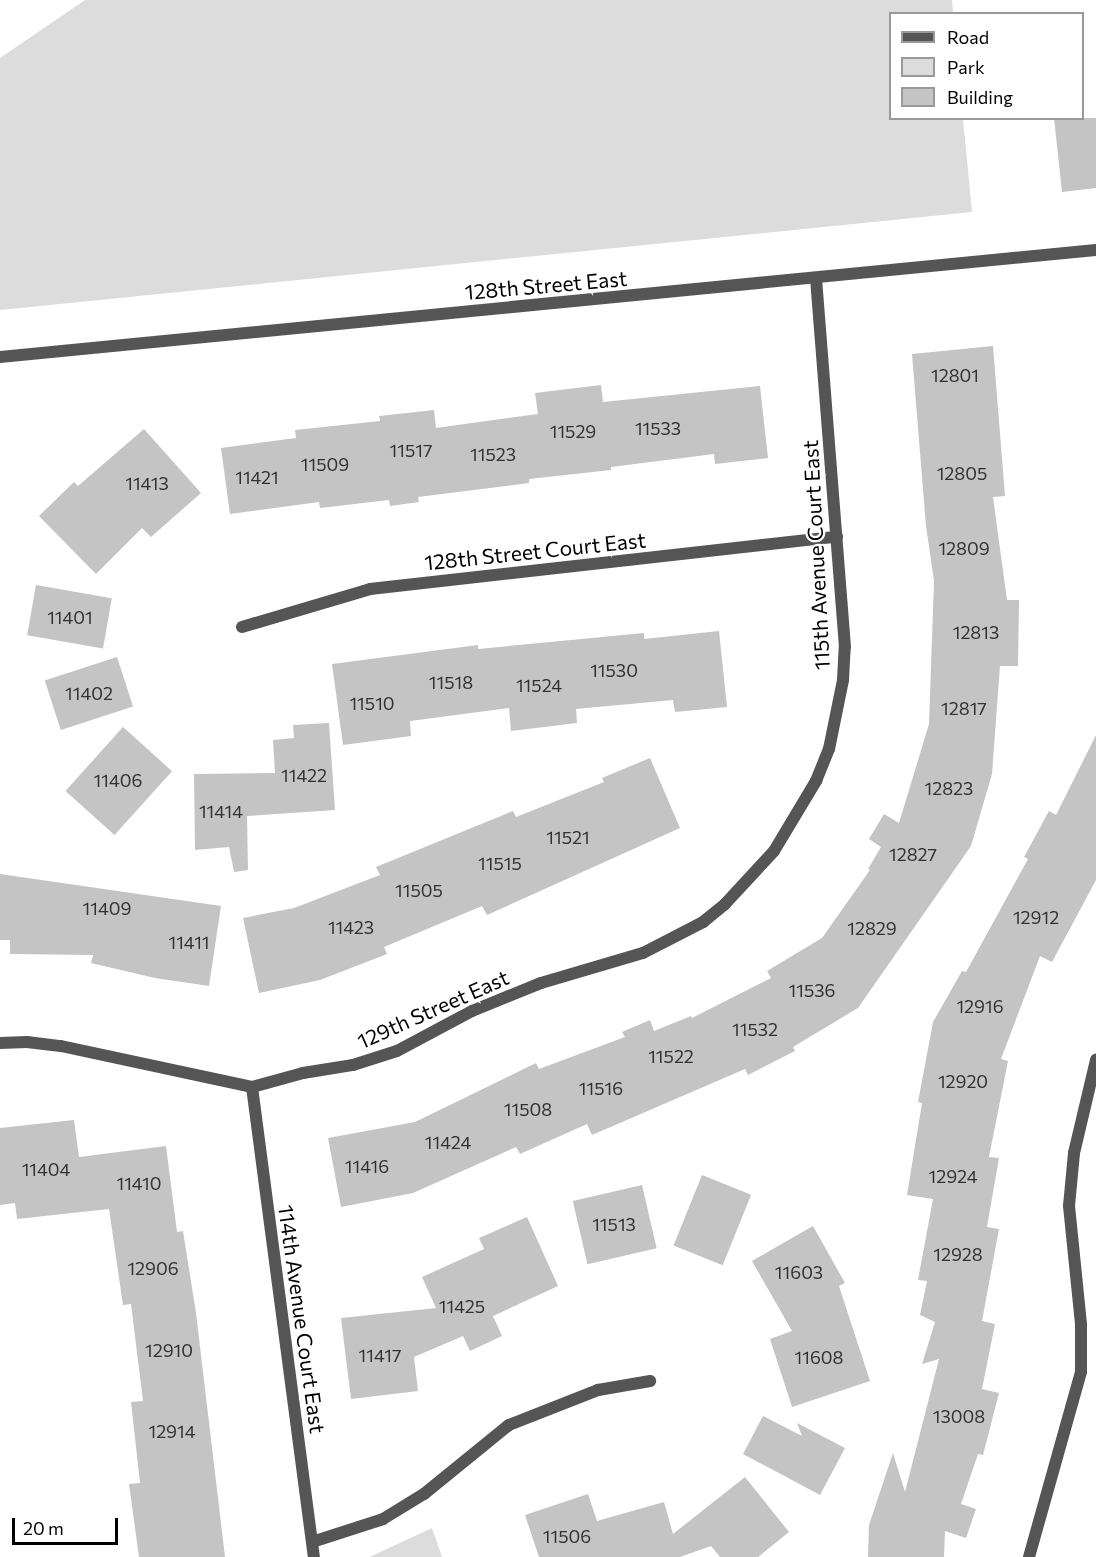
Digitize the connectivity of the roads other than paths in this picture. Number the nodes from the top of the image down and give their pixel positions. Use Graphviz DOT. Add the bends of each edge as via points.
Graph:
graph roads {
  1 [pos="1096,250"];
  2 [pos="816,278"];
  3 [pos="0,357"];
  4 [pos="837,537"];
  5 [pos="242,627"];
  6 [pos="774,851"];
  7 [pos="0,1043"];
  8 [pos="1096,1060"];
  9 [pos="252,1087"];
  10 [pos="650,1381"];
  11 [pos="312,1542"];
  12 [pos="314,1557"];
  13 [pos="1029,1557"];
  1 -- 2 [label="street, 128th Street East"];
  2 -- 3 [label="street, 128th Street East"];
  2 -- 4 [label="street, 115th Avenue Court East"];
  4 -- 5 [label="street, 128th Street Court East" via="370,589"];
  4 -- 6 [label="street, 115th Avenue Court East" via="845,647 836,715 829,749 816,781"];
  6 -- 9 [label="street, 129th Street East" via="703,922 643,953 541,983 472,1011 397,1051"];
  7 -- 9 [label="street, 129th Street East" via="62,1046"];
  8 -- 13 [label="street" via="1074,1153 1069,1206 1081,1324 1081,1372"];
  9 -- 11 [label="street, 114th Avenue Court East"];
  10 -- 11 [label="street" via="598,1390 509,1425 424,1494 383,1519"];
  11 -- 12 [label="street, 114th Avenue Court East"];
}
